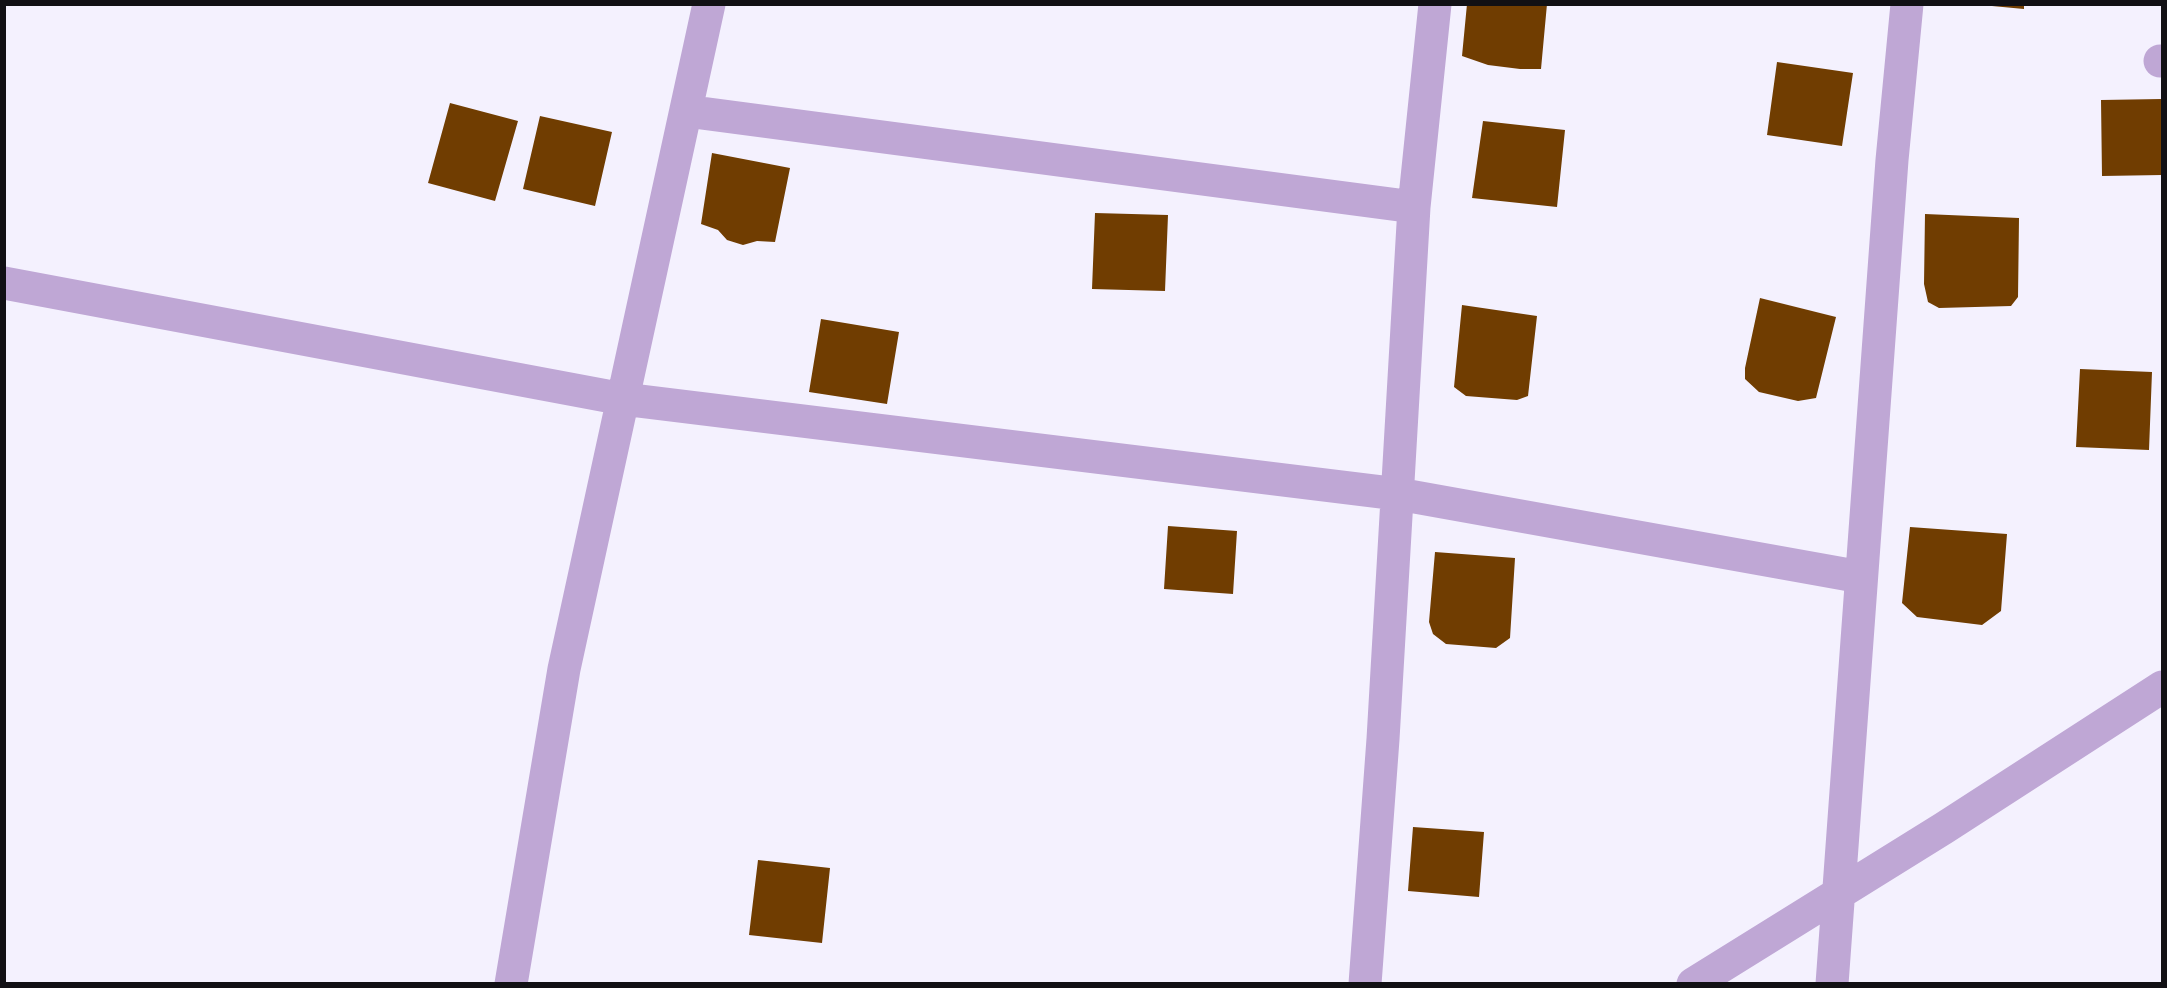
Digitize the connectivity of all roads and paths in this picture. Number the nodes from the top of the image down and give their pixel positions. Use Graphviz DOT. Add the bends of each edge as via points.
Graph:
graph roads {
  1 [pos="709,4"];
  2 [pos="1435,4"];
  3 [pos="1907,4"];
  4 [pos="686,111"];
  5 [pos="1414,207"];
  6 [pos="4,283"];
  7 [pos="623,399"];
  8 [pos="1398,494"];
  9 [pos="1861,577"];
  10 [pos="2163,687"];
  11 [pos="1837,894"];
  12 [pos="511,984"];
  13 [pos="1365,984"];
  14 [pos="1693,984"];
  15 [pos="1832,984"];
  1 -- 4 [label="street"];
  2 -- 5 [label="street"];
  3 -- 9 [label="street"];
  4 -- 5 [label="street"];
  4 -- 7 [label="street"];
  5 -- 8 [label="street"];
  6 -- 7 [label="street"];
  7 -- 8 [label="street"];
  7 -- 12 [label="street" via="564,669"];
  8 -- 9 [label="street"];
  8 -- 13 [label="street"];
  9 -- 11 [label="street"];
  10 -- 11 [label="street"];
  11 -- 14 [label="street"];
  11 -- 15 [label="street"];
}
